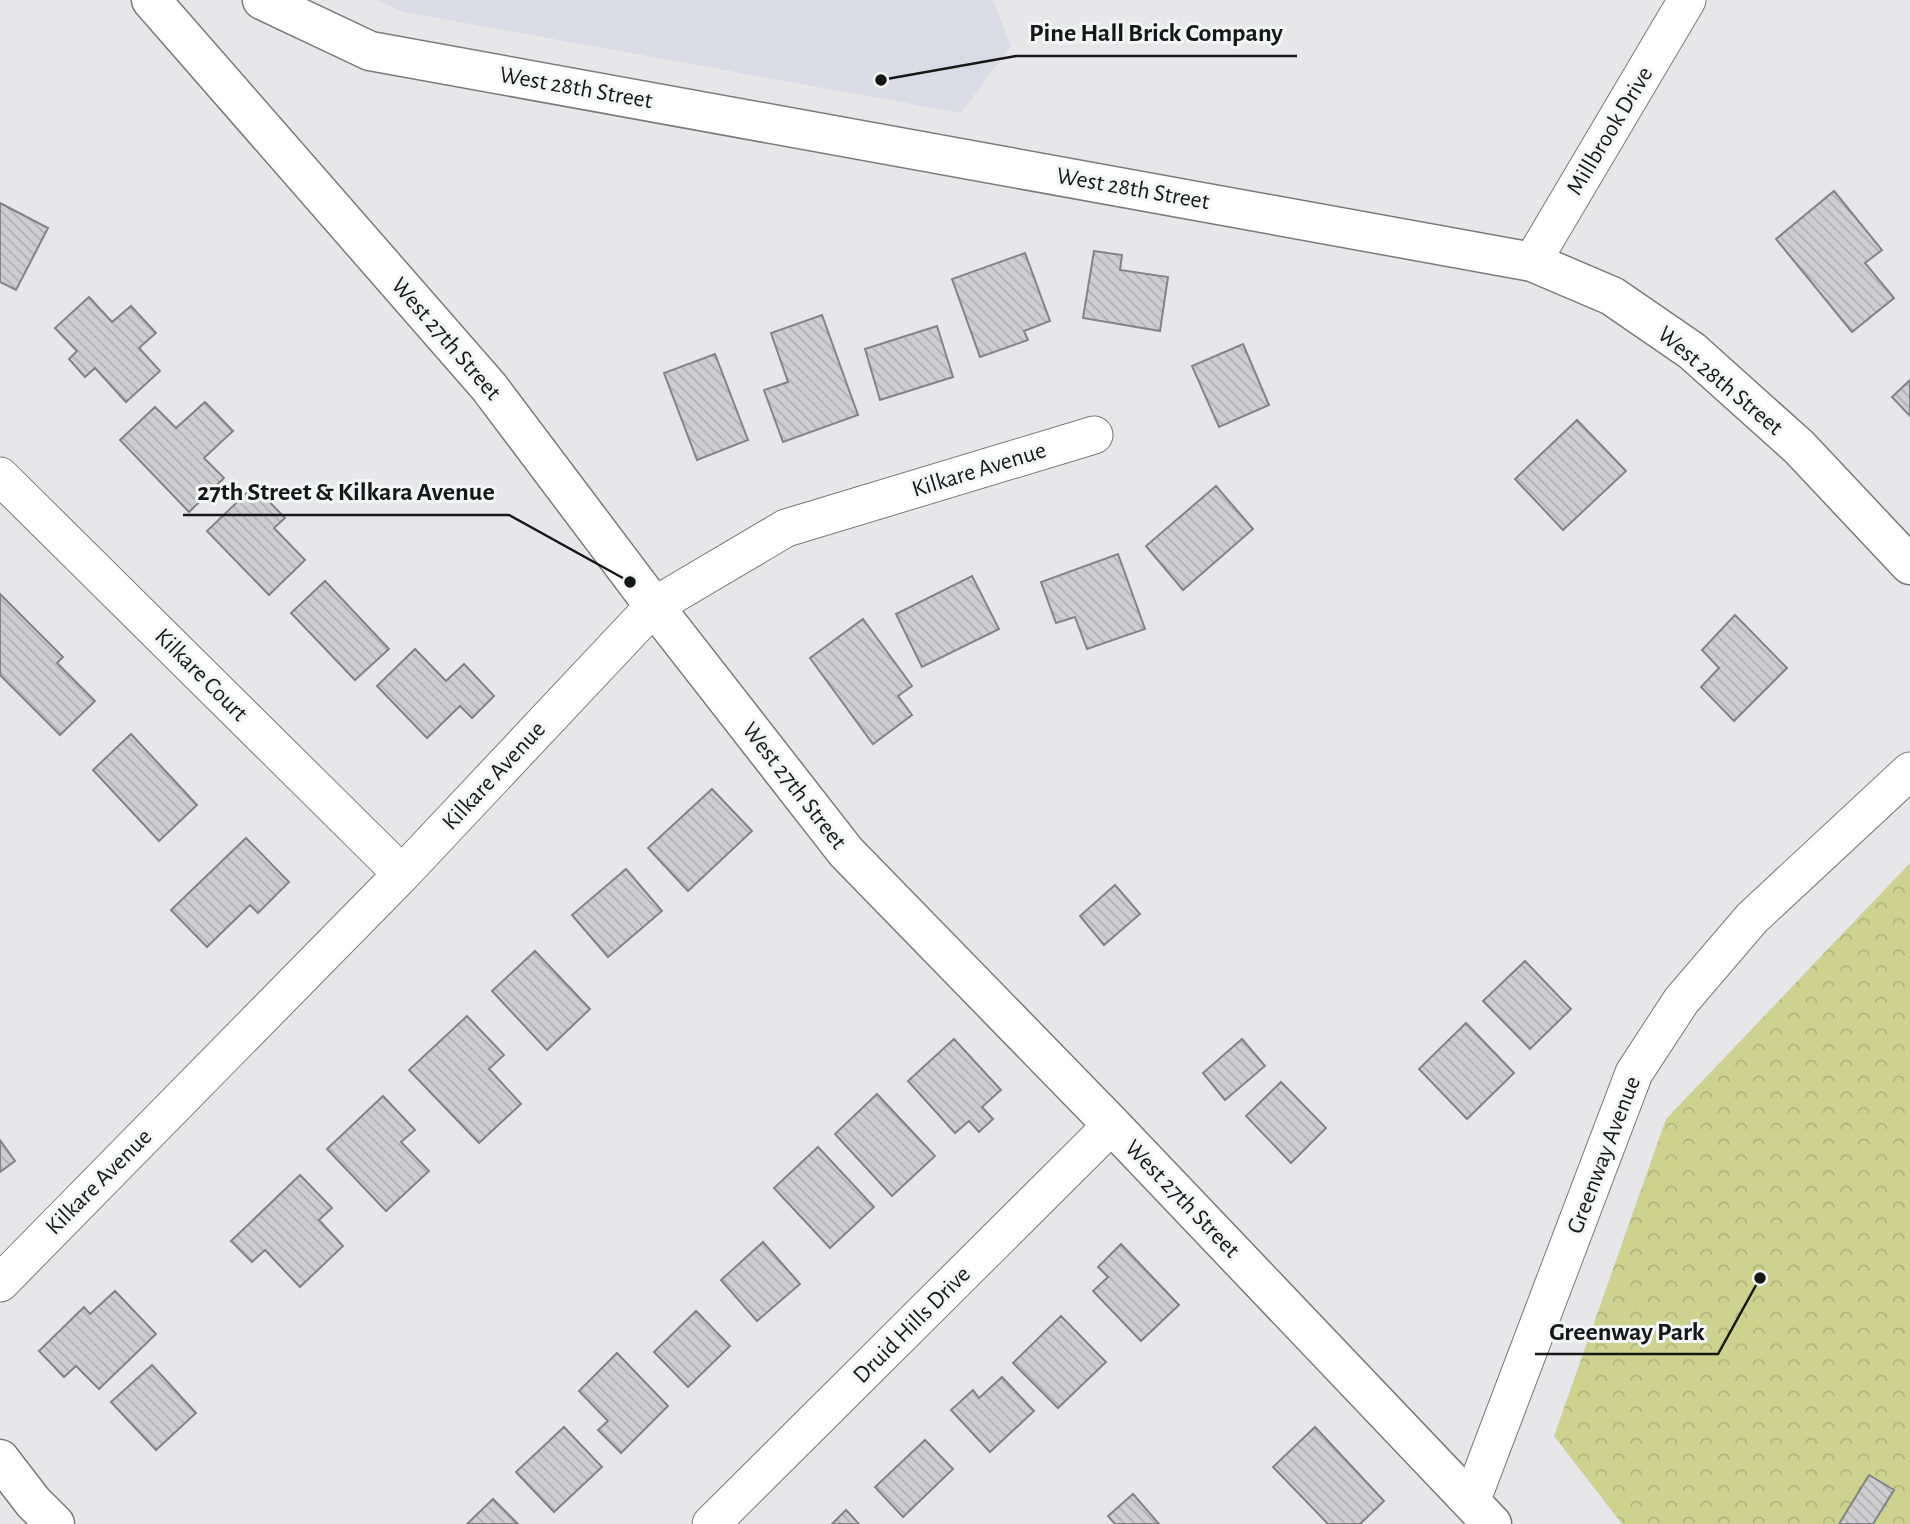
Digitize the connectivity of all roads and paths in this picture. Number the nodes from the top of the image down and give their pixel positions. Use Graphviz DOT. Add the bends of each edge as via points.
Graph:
graph roads {
  1 [pos="151,0"];
  2 [pos="262,0"];
  3 [pos="1687,0"];
  4 [pos="1532,262"];
  5 [pos="1094,435"];
  6 [pos="0,476"];
  7 [pos="1910,565"];
  8 [pos="654,606"];
  9 [pos="1910,771"];
  10 [pos="402,874"];
  11 [pos="1112,1125"];
  12 [pos="0,1283"];
  13 [pos="0,1459"];
  14 [pos="1481,1513"];
  15 [pos="55,1524"];
  16 [pos="711,1524"];
  1 -- 8 [label="street, West 27th Street" via="489,387"];
  2 -- 4 [label="street, West 28th Street" via="370,51"];
  3 -- 4 [label="street, Millbrook Drive"];
  4 -- 7 [label="street, West 28th Street" via="1612,296 1692,351 1799,447"];
  5 -- 8 [label="street, Kilkare Avenue" via="786,528"];
  6 -- 10 [label="street, Kilkare Court"];
  8 -- 10 [label="street, Kilkare Avenue"];
  8 -- 11 [label="street, West 27th Street" via="845,852"];
  9 -- 14 [label="street, Greenway Avenue" via="1752,918 1681,1001 1634,1073"];
  10 -- 12 [label="street, Kilkare Avenue"];
  11 -- 14 [label="street, West 27th Street"];
  11 -- 16 [label="street, Druid Hills Drive"];
  13 -- 15 [label="street"];
}
